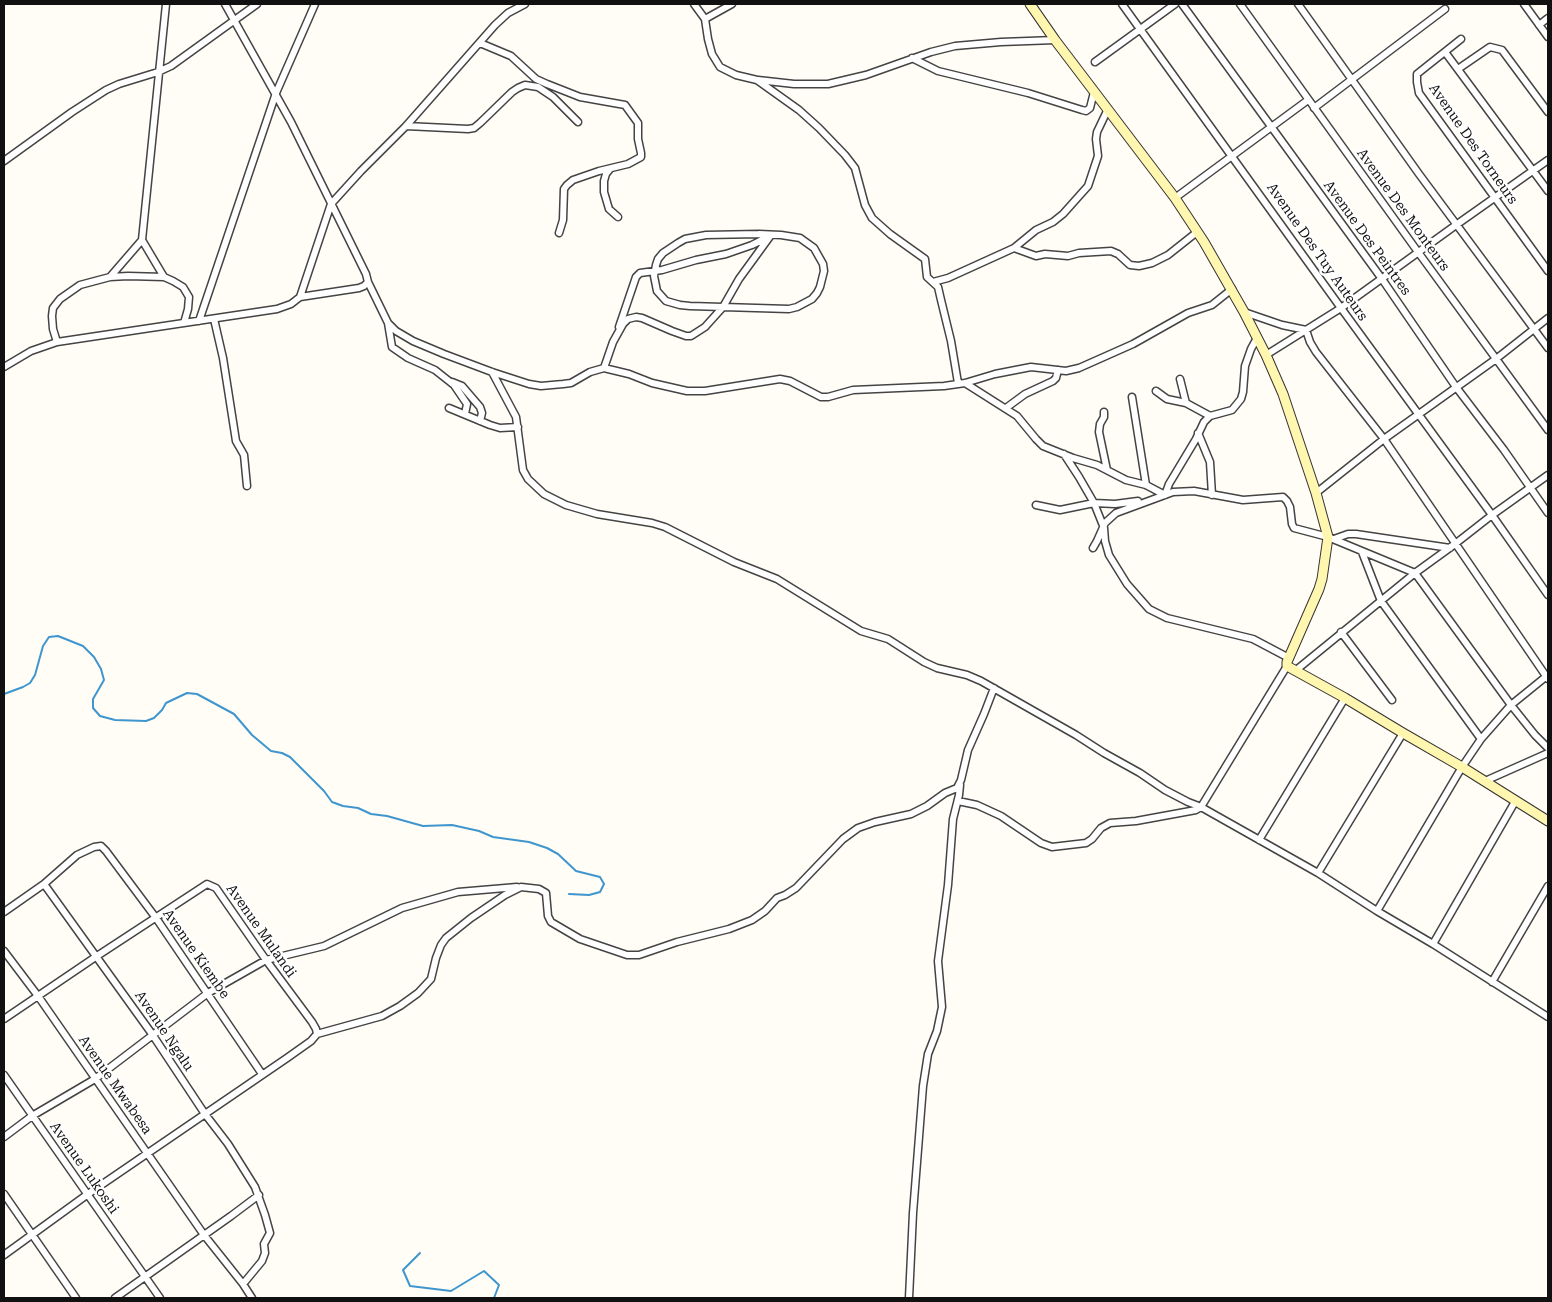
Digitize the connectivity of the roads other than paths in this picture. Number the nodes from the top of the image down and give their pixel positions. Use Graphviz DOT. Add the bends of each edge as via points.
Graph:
graph roads {
  1 [pos="166,4"];
  2 [pos="225,4"];
  3 [pos="257,4"];
  4 [pos="315,4"];
  5 [pos="524,4"];
  6 [pos="694,4"];
  7 [pos="732,4"];
  8 [pos="1030,4"];
  9 [pos="1122,4"];
  10 [pos="1175,4"];
  11 [pos="1182,4"];
  12 [pos="1240,4"];
  13 [pos="1298,4"];
  14 [pos="1524,4"];
  15 [pos="1445,9"];
  16 [pos="705,19"];
  17 [pos="1547,20"];
  18 [pos="234,21"];
  19 [pos="1539,25"];
  20 [pos="1140,29"];
  21 [pos="1548,37"];
  22 [pos="1461,39"];
  23 [pos="1055,40"];
  24 [pos="480,44"];
  25 [pos="1445,52"];
  26 [pos="912,58"];
  27 [pos="1095,62"];
  28 [pos="1458,69"];
  29 [pos="158,72"];
  30 [pos="757,80"];
  31 [pos="1352,80"];
  32 [pos="1094,92"];
  33 [pos="276,93"];
  34 [pos="1308,100"];
  35 [pos="1314,108"];
  36 [pos="1108,109"];
  37 [pos="1548,112"];
  38 [pos="578,122"];
  39 [pos="406,126"];
  40 [pos="1272,127"];
  41 [pos="1233,156"];
  42 [pos="1548,160"];
  43 [pos="4,161"];
  44 [pos="610,169"];
  45 [pos="1533,171"];
  46 [pos="1548,191"];
  47 [pos="1175,198"];
  48 [pos="1496,198"];
  49 [pos="331,204"];
  50 [pos="618,217"];
  51 [pos="1456,225"];
  52 [pos="1197,232"];
  53 [pos="559,233"];
  54 [pos="771,234"];
  55 [pos="142,240"];
  56 [pos="1014,248"];
  57 [pos="1418,252"];
  58 [pos="654,271"];
  59 [pos="1548,272"];
  60 [pos="110,277"];
  61 [pos="164,277"];
  62 [pos="1382,279"];
  63 [pos="368,282"];
  64 [pos="933,282"];
  65 [pos="1232,289"];
  66 [pos="300,297"];
  67 [pos="723,306"];
  68 [pos="1341,308"];
  69 [pos="1244,312"];
  70 [pos="1548,318"];
  71 [pos="214,319"];
  72 [pos="199,320"];
  73 [pos="184,323"];
  74 [pos="388,324"];
  75 [pos="1534,329"];
  76 [pos="1306,330"];
  77 [pos="618,332"];
  78 [pos="1257,338"];
  79 [pos="57,342"];
  80 [pos="1548,348"];
  81 [pos="1266,355"];
  82 [pos="1496,359"];
  83 [pos="4,367"];
  84 [pos="604,368"];
  85 [pos="1058,370"];
  86 [pos="492,372"];
  87 [pos="1180,379"];
  88 [pos="450,382"];
  89 [pos="958,383"];
  90 [pos="966,383"];
  91 [pos="1456,387"];
  92 [pos="1156,391"];
  93 [pos="1132,397"];
  94 [pos="1186,403"];
  95 [pos="449,408"];
  96 [pos="1006,408"];
  97 [pos="1104,412"];
  98 [pos="465,414"];
  99 [pos="1418,414"];
  100 [pos="1210,416"];
  101 [pos="480,421"];
  102 [pos="518,427"];
  103 [pos="1548,430"];
  104 [pos="1198,433"];
  105 [pos="1384,439"];
  106 [pos="1064,454"];
  107 [pos="1107,470"];
  108 [pos="1548,475"];
  109 [pos="1146,485"];
  110 [pos="247,486"];
  111 [pos="1531,487"];
  112 [pos="1316,493"];
  113 [pos="1165,495"];
  114 [pos="1212,495"];
  115 [pos="1149,500"];
  116 [pos="1094,503"];
  117 [pos="1036,505"];
  118 [pos="1548,513"];
  119 [pos="1492,514"];
  120 [pos="1104,528"];
  121 [pos="1331,538"];
  122 [pos="1453,546"];
  123 [pos="1093,548"];
  124 [pos="1362,552"];
  125 [pos="1415,573"];
  126 [pos="1548,595"];
  127 [pos="1381,601"];
  128 [pos="1341,632"];
  129 [pos="1290,665"];
  130 [pos="1548,677"];
  131 [pos="994,688"];
  132 [pos="1345,698"];
  133 [pos="1392,700"];
  134 [pos="1511,705"];
  135 [pos="1403,734"];
  136 [pos="1481,739"];
  137 [pos="1548,748"];
  138 [pos="1548,754"];
  139 [pos="1462,767"];
  140 [pos="1485,781"];
  141 [pos="960,785"];
  142 [pos="1516,800"];
  143 [pos="958,801"];
  144 [pos="1201,807"];
  145 [pos="1548,821"];
  146 [pos="1259,840"];
  147 [pos="1318,873"];
  148 [pos="44,884"];
  149 [pos="1548,886"];
  150 [pos="521,887"];
  151 [pos="1377,911"];
  152 [pos="4,912"];
  153 [pos="156,918"];
  154 [pos="1433,944"];
  155 [pos="4,951"];
  156 [pos="97,956"];
  157 [pos="266,960"];
  158 [pos="1492,982"];
  159 [pos="208,992"];
  160 [pos="38,996"];
  161 [pos="1548,1017"];
  162 [pos="4,1019"];
  163 [pos="152,1034"];
  164 [pos="317,1034"];
  165 [pos="262,1074"];
  166 [pos="4,1075"];
  167 [pos="95,1078"];
  168 [pos="206,1114"];
  169 [pos="32,1116"];
  170 [pos="4,1137"];
  171 [pos="148,1154"];
  172 [pos="4,1194"];
  173 [pos="88,1194"];
  174 [pos="259,1195"];
  175 [pos="32,1234"];
  176 [pos="204,1235"];
  177 [pos="4,1254"];
  178 [pos="145,1276"];
  179 [pos="243,1284"];
  180 [pos="76,1298"];
  181 [pos="115,1298"];
  182 [pos="160,1298"];
  183 [pos="252,1298"];
  184 [pos="909,1298"];
  1 -- 29 [label="street"];
  2 -- 18 [label="street"];
  3 -- 18 [label="street"];
  4 -- 33 [label="street"];
  5 -- 24 [label="street" via="502,18"];
  6 -- 16 [label="street"];
  7 -- 16 [label="street"];
  8 -- 23 [label="street"];
  9 -- 20 [label="street, Avenue Des Tuy Auteurs"];
  10 -- 20 [label="street"];
  11 -- 40 [label="street, Avenue Des Peintres"];
  12 -- 34 [label="street, Avenue Des Monteurs"];
  13 -- 31 [label="street"];
  14 -- 19 [label="street"];
  15 -- 31 [label="street"];
  16 -- 30 [label="street" via="712,54 720,67"];
  17 -- 19 [label="street"];
  18 -- 29 [label="street"];
  18 -- 33 [label="street"];
  19 -- 21 [label="street"];
  20 -- 27 [label="street"];
  20 -- 41 [label="street, Avenue Des Tuy Auteurs"];
  22 -- 25 [label="street, Avenue Des Torneurs"];
  23 -- 26 [label="street" via="955,46"];
  23 -- 32 [label="street"];
  24 -- 39 [label="street"];
  24 -- 44 [label="street" via="511,56 536,79 547,84 629,109 638,122 641,155 638,160"];
  25 -- 28 [label="street"];
  25 -- 48 [label="street, Avenue Des Torneurs" via="1417,74 1419,93"];
  26 -- 30 [label="street" via="828,84"];
  26 -- 32 [label="street" via="938,70 1086,111 1090,108"];
  28 -- 37 [label="street" via="1490,47 1502,50"];
  28 -- 45 [label="street"];
  29 -- 43 [label="street" via="106,90"];
  29 -- 55 [label="street"];
  30 -- 64 [label="street" via="799,110 845,154 855,168 872,218 922,255 927,264 926,273"];
  31 -- 35 [label="street"];
  31 -- 51 [label="street"];
  32 -- 36 [label="street"];
  33 -- 49 [label="street"];
  33 -- 72 [label="street"];
  34 -- 35 [label="street, Avenue Des Monteurs"];
  34 -- 40 [label="street"];
  35 -- 57 [label="street, Avenue Des Monteurs"];
  36 -- 47 [label="street"];
  36 -- 56 [label="street" via="1097,132 1098,156 1088,186 1064,214 1036,230"];
  38 -- 39 [label="street" via="553,97 525,85 512,92 474,128"];
  39 -- 49 [label="street"];
  40 -- 41 [label="street"];
  40 -- 62 [label="street, Avenue Des Peintres"];
  41 -- 47 [label="street"];
  41 -- 68 [label="street, Avenue Des Tuy Auteurs"];
  42 -- 45 [label="street"];
  44 -- 50 [label="street" via="604,181 604,192 609,208"];
  44 -- 53 [label="street" via="565,186"];
  45 -- 46 [label="street"];
  45 -- 48 [label="street"];
  47 -- 52 [label="street"];
  48 -- 51 [label="street"];
  48 -- 59 [label="street, Avenue Des Torneurs"];
  49 -- 63 [label="street"];
  49 -- 66 [label="street"];
  51 -- 57 [label="street"];
  51 -- 75 [label="street"];
  52 -- 56 [label="street" via="1168,255 1139,266 1130,265 1111,251 1036,256"];
  52 -- 65 [label="street"];
  54 -- 58 [label="street" via="736,251"];
  54 -- 58 [label="street" via="706,235 685,239 658,259"];
  54 -- 67 [label="street"];
  54 -- 67 [label="street" via="800,238 814,248 823,264 817,293 806,303 789,309"];
  55 -- 60 [label="street"];
  55 -- 61 [label="street"];
  56 -- 64 [label="street"];
  57 -- 62 [label="street"];
  57 -- 82 [label="street, Avenue Des Monteurs"];
  58 -- 67 [label="street" via="657,291 666,301 690,306"];
  58 -- 77 [label="street" via="640,273 636,277"];
  60 -- 61 [label="street"];
  60 -- 79 [label="street" via="80,285 60,299 53,308 52,316"];
  61 -- 73 [label="street" via="183,287 189,297"];
  62 -- 68 [label="street"];
  62 -- 91 [label="street, Avenue Des Peintres"];
  63 -- 66 [label="street" via="359,288"];
  63 -- 74 [label="street"];
  64 -- 89 [label="street" via="938,287"];
  65 -- 69 [label="street"];
  65 -- 85 [label="street" via="1212,305 1188,313 1120,351 1079,368"];
  66 -- 71 [label="street" via="277,309"];
  67 -- 77 [label="street" via="705,327 691,336 680,335 636,317 628,319"];
  68 -- 76 [label="street"];
  68 -- 99 [label="street, Avenue Des Tuy Auteurs"];
  69 -- 76 [label="street"];
  69 -- 78 [label="street"];
  70 -- 75 [label="street"];
  71 -- 72 [label="street"];
  71 -- 110 [label="street" via="236,441 244,455"];
  72 -- 73 [label="street"];
  73 -- 79 [label="street"];
  74 -- 86 [label="street" via="413,341"];
  74 -- 88 [label="street" via="395,350 435,370"];
  75 -- 80 [label="street"];
  75 -- 82 [label="street"];
  76 -- 81 [label="street"];
  76 -- 105 [label="street" via="1316,352"];
  77 -- 84 [label="street"];
  78 -- 81 [label="street"];
  78 -- 100 [label="street" via="1245,366 1241,400 1232,410"];
  79 -- 83 [label="street" via="31,351"];
  81 -- 112 [label="street" via="1283,394"];
  82 -- 91 [label="street"];
  82 -- 103 [label="street, Avenue Des Monteurs"];
  84 -- 86 [label="street" via="571,382 541,386"];
  84 -- 89 [label="street" via="687,391 780,379 821,397 853,390"];
  85 -- 90 [label="street" via="1031,367"];
  85 -- 96 [label="street" via="1053,381 1025,394"];
  86 -- 102 [label="street"];
  87 -- 94 [label="street"];
  88 -- 98 [label="street" via="468,404"];
  88 -- 101 [label="street" via="462,386 480,407"];
  89 -- 90 [label="street"];
  90 -- 96 [label="street"];
  91 -- 99 [label="street"];
  91 -- 111 [label="street, Avenue Des Peintres"];
  92 -- 94 [label="street" via="1170,400"];
  93 -- 109 [label="street"];
  94 -- 100 [label="street"];
  95 -- 98 [label="street"];
  96 -- 106 [label="street" via="1044,446"];
  97 -- 107 [label="street" via="1100,432"];
  98 -- 101 [label="street"];
  99 -- 105 [label="street"];
  99 -- 119 [label="street, Avenue Des Tuy Auteurs"];
  100 -- 104 [label="street"];
  101 -- 102 [label="street" via="500,428"];
  102 -- 131 [label="street" via="528,479 554,500 597,514 665,527 734,562 777,579 861,631 888,639 924,662 967,675"];
  104 -- 113 [label="street"];
  104 -- 114 [label="street" via="1210,462"];
  105 -- 112 [label="street"];
  105 -- 122 [label="street"];
  106 -- 107 [label="street"];
  106 -- 116 [label="street"];
  107 -- 109 [label="street" via="1126,480"];
  108 -- 111 [label="street"];
  109 -- 113 [label="street"];
  111 -- 118 [label="street, Avenue Des Peintres"];
  111 -- 119 [label="street"];
  112 -- 121 [label="street"];
  113 -- 114 [label="street" via="1183,491"];
  113 -- 115 [label="street"];
  114 -- 121 [label="street" via="1243,500 1283,497 1288,500 1294,528"];
  115 -- 116 [label="street"];
  115 -- 120 [label="street" via="1116,512"];
  116 -- 117 [label="street" via="1060,510"];
  116 -- 120 [label="street"];
  119 -- 122 [label="street"];
  119 -- 126 [label="street, Avenue Des Tuy Auteurs"];
  120 -- 123 [label="street"];
  120 -- 129 [label="street" via="1109,556 1149,609 1167,618 1253,639"];
  121 -- 122 [label="street" via="1356,534"];
  121 -- 124 [label="street"];
  121 -- 129 [label="street" via="1321,584"];
  122 -- 125 [label="street"];
  122 -- 130 [label="street"];
  124 -- 125 [label="street"];
  124 -- 127 [label="street"];
  125 -- 127 [label="street"];
  125 -- 134 [label="street"];
  127 -- 128 [label="street"];
  127 -- 136 [label="street"];
  128 -- 129 [label="street"];
  128 -- 133 [label="street"];
  129 -- 132 [label="street"];
  129 -- 144 [label="street"];
  130 -- 134 [label="street"];
  131 -- 141 [label="street" via="968,750"];
  131 -- 144 [label="street" via="1125,763 1165,790"];
  132 -- 135 [label="street"];
  132 -- 146 [label="street"];
  134 -- 136 [label="street"];
  134 -- 137 [label="street"];
  135 -- 139 [label="street"];
  135 -- 147 [label="street"];
  136 -- 139 [label="street"];
  138 -- 140 [label="street"];
  139 -- 140 [label="street"];
  139 -- 151 [label="street"];
  140 -- 142 [label="street"];
  141 -- 143 [label="street"];
  141 -- 150 [label="street" via="911,814 858,828 843,839 796,888 776,898 752,920 639,955 627,955 580,939 549,920 546,893"];
  142 -- 145 [label="street"];
  142 -- 154 [label="street"];
  143 -- 144 [label="street" via="1001,816 1052,847 1086,843 1110,823 1136,822"];
  143 -- 184 [label="street" via="953,819 938,961 942,1007 928,1054 922,1094"];
  144 -- 146 [label="street"];
  146 -- 147 [label="street"];
  147 -- 151 [label="street"];
  148 -- 152 [label="street"];
  148 -- 153 [label="street, Avenue Kiembe" via="77,855 101,846"];
  148 -- 156 [label="street, Avenue Ngalu"];
  149 -- 158 [label="street"];
  150 -- 157 [label="street" via="458,892 402,908 324,946"];
  150 -- 164 [label="street" via="446,938 436,958 432,979 400,1006 382,1016"];
  151 -- 154 [label="street"];
  153 -- 156 [label="street, Avenue Mulandi"];
  153 -- 157 [label="street, Avenue Mulandi" via="203,886 212,885"];
  153 -- 159 [label="street, Avenue Kiembe"];
  154 -- 158 [label="street"];
  155 -- 160 [label="street, Avenue Mwabesa"];
  156 -- 160 [label="street, Avenue Mulandi"];
  156 -- 163 [label="street, Avenue Ngalu"];
  157 -- 159 [label="street"];
  157 -- 164 [label="street, Avenue Mulandi" via="314,1025"];
  158 -- 161 [label="street"];
  159 -- 163 [label="street"];
  159 -- 165 [label="street, Avenue Kiembe"];
  160 -- 162 [label="street, Avenue Mulandi"];
  160 -- 167 [label="street, Avenue Mwabesa"];
  163 -- 167 [label="street"];
  163 -- 168 [label="street, Avenue Ngalu"];
  164 -- 165 [label="street"];
  165 -- 168 [label="street"];
  166 -- 169 [label="street, Avenue Lukoshi"];
  167 -- 169 [label="street"];
  167 -- 171 [label="street, Avenue Mwabesa"];
  168 -- 171 [label="street"];
  168 -- 174 [label="street, Avenue Ngalu"];
  169 -- 170 [label="street"];
  169 -- 173 [label="street, Avenue Lukoshi"];
  171 -- 173 [label="street"];
  171 -- 176 [label="street, Avenue Mwabesa"];
  172 -- 175 [label="street"];
  173 -- 175 [label="street"];
  173 -- 178 [label="street, Avenue Lukoshi"];
  174 -- 176 [label="street"];
  174 -- 179 [label="street, Avenue Ngalu" via="269,1235 262,1261"];
  175 -- 177 [label="street"];
  175 -- 180 [label="street"];
  176 -- 178 [label="street"];
  176 -- 179 [label="street, Avenue Mwabesa"];
  178 -- 181 [label="street"];
  178 -- 182 [label="street, Avenue Lukoshi"];
  179 -- 183 [label="street, Avenue Mwabesa"];
}
